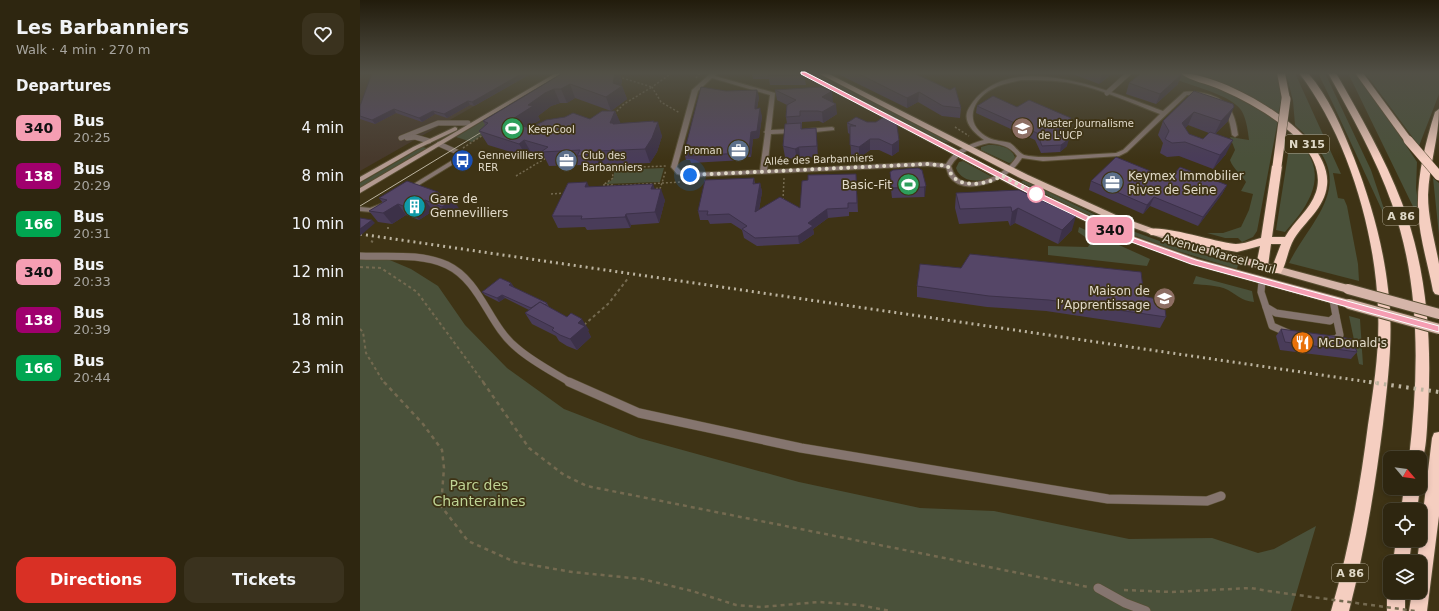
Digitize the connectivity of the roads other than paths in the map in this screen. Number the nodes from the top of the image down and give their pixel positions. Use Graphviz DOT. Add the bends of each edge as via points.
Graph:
graph roads {
  1 [pos="504,102"];
  2 [pos="511,102"];
  3 [pos="692,102"];
  4 [pos="772,102"];
  5 [pos="858,102"];
  6 [pos="877,102"];
  7 [pos="975,102"];
  8 [pos="1131,102"];
  9 [pos="1177,102"];
  10 [pos="1219,102"];
  11 [pos="1250,102"];
  12 [pos="1286,102"];
  13 [pos="1322,102"];
  14 [pos="1347,102"];
  15 [pos="1380,102"];
  16 [pos="1439,112"];
  17 [pos="1164,113"];
  18 [pos="468,123"];
  19 [pos="418,128"];
  20 [pos="832,130"];
  21 [pos="767,132"];
  22 [pos="1235,134"];
  23 [pos="401,138"];
  24 [pos="429,141"];
  25 [pos="989,141"];
  26 [pos="439,144"];
  27 [pos="968,148"];
  28 [pos="457,152"];
  29 [pos="958,153"];
  30 [pos="1020,156"];
  31 [pos="948,166"];
  32 [pos="1011,170"];
  33 [pos="763,172"];
  34 [pos="1002,176"];
  35 [pos="1439,176"];
  36 [pos="360,180"];
  37 [pos="360,190"];
  38 [pos="403,193"];
  39 [pos="390,201"];
  40 [pos="360,209"];
  41 [pos="1152,232"];
  42 [pos="1288,240"];
  43 [pos="1265,241"];
  44 [pos="360,256"];
  45 [pos="1262,266"];
  46 [pos="1277,270"];
  47 [pos="1262,281"];
  48 [pos="1276,284"];
  49 [pos="1439,292"];
  50 [pos="1333,300"];
  51 [pos="1266,307"];
  52 [pos="1439,314"];
  53 [pos="1336,316"];
  54 [pos="1439,329"];
  55 [pos="1298,334"];
  56 [pos="1321,337"];
  57 [pos="1439,438"];
  58 [pos="1416,451"];
  59 [pos="1221,496"];
  60 [pos="1098,588"];
  61 [pos="1396,599"];
  62 [pos="1146,611"];
  63 [pos="1340,611"];
  64 [pos="1396,611"];
  65 [pos="1416,611"];
  1 -- 18 [label="main road"];
  2 -- 26 [label="main road"];
  3 -- 33 [label="street, Allée des Barbanniers" via="674,167 679,172 690,175"];
  4 -- 21 [label="street"];
  5 -- 29 [label="main road, Avenue Marcel Paul"];
  6 -- 27 [label="main road, Avenue Marcel Paul"];
  7 -- 25 [label="street" via="969,112 969,119 973,129"];
  8 -- 17 [label="street"];
  9 -- 17 [label="street"];
  10 -- 22 [label="street" via="1229,108"];
  11 -- 42 [label="highway, N 315" via="1291,129 1314,152 1321,169 1322,190 1314,208"];
  12 -- 43 [label="highway, bridge"];
  13 -- 63 [label="highway, A 86" via="1338,131 1354,170 1371,230 1384,307 1383,367 1374,438 1359,535"];
  14 -- 58 [label="highway, A 86" via="1398,205 1417,281 1424,344"];
  15 -- 35 [label="highway, bridge"];
  16 -- 49 [label="highway" via="1428,150 1423,180 1425,224"];
  17 -- 30 [label="street" via="1126,151 1117,155 1043,159"];
  18 -- 23 [label="lane" via="438,123"];
  18 -- 24 [label="main road"];
  19 -- 23 [label="lane"];
  20 -- 21 [label="street"];
  21 -- 33 [label="street"];
  23 -- 24 [label="lane" via="415,137"];
  24 -- 26 [label="main road"];
  24 -- 36 [label="main road"];
  25 -- 27 [label="street"];
  25 -- 30 [label="street" via="1010,145"];
  26 -- 28 [label="lane"];
  26 -- 37 [label="main road"];
  27 -- 29 [label="street"];
  27 -- 32 [label="main road, Avenue Marcel Paul"];
  28 -- 38 [label="street" via="461,154 458,159"];
  29 -- 31 [label="street" via="950,160"];
  29 -- 34 [label="main road, Avenue Marcel Paul"];
  30 -- 32 [label="street"];
  31 -- 33 [label="street, Allée des Barbanniers" via="928,164"];
  31 -- 34 [label="street" via="955,178 963,182 982,184"];
  32 -- 34 [label="street"];
  32 -- 41 [label="main road, Avenue Marcel Paul" via="1115,218"];
  34 -- 47 [label="main road, Avenue Marcel Paul" via="1129,238 1194,262"];
  39 -- 40 [label="street" via="371,210"];
  41 -- 43 [label="highway" via="1165,232 1237,248"];
  41 -- 45 [label="main road, Avenue Marcel Paul"];
  42 -- 43 [label="highway"];
  42 -- 46 [label="highway, N 315"];
  43 -- 45 [label="highway"];
  44 -- 59 [label="lane" via="414,257 448,265 476,292 491,317 516,348 571,383 639,413 801,448 1108,499 1207,501"];
  45 -- 46 [label="main road, Avenue Marcel Paul"];
  45 -- 47 [label="main road"];
  46 -- 48 [label="main road"];
  46 -- 52 [label="main road, Avenue Marcel Paul, bridge"];
  47 -- 48 [label="main road, Avenue Marcel Paul"];
  47 -- 51 [label="lane" via="1261,292"];
  48 -- 50 [label="main road, Avenue Marcel Paul"];
  50 -- 53 [label="lane"];
  50 -- 54 [label="main road, Avenue Marcel Paul, bridge"];
  51 -- 53 [label="lane" via="1276,313 1330,321"];
  51 -- 55 [label="lane" via="1272,326 1284,332"];
  53 -- 56 [label="lane" via="1340,335 1336,339"];
  57 -- 65 [label="highway" via="1428,547"];
  60 -- 62 [label="lane" via="1126,604"];
  61 -- 64 [label="highway"];
}
